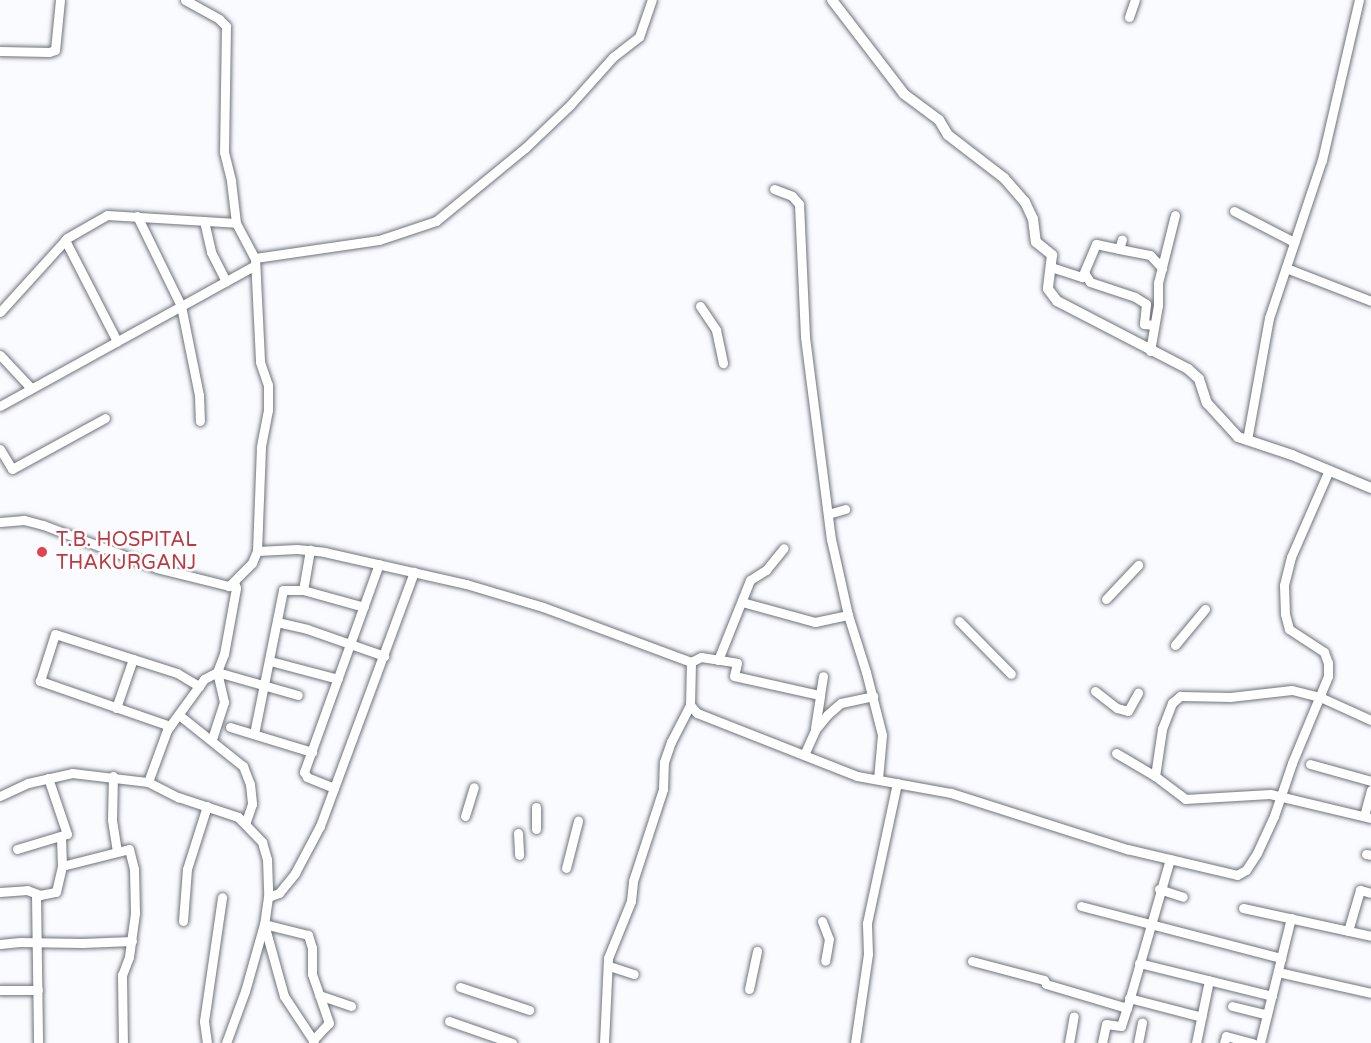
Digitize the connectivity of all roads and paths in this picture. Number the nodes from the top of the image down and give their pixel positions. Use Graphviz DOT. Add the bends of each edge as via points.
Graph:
graph roads {
  1 [pos="60,0"];
  2 [pos="185,0"];
  3 [pos="652,0"];
  4 [pos="832,0"];
  5 [pos="1135,0"];
  6 [pos="1359,0"];
  7 [pos="1129,17"];
  8 [pos="0,51"];
  9 [pos="774,189"];
  10 [pos="1234,211"];
  11 [pos="1175,215"];
  12 [pos="137,216"];
  13 [pos="204,220"];
  14 [pos="236,223"];
  15 [pos="1122,239"];
  16 [pos="65,240"];
  17 [pos="1294,242"];
  18 [pos="1119,249"];
  19 [pos="255,262"];
  20 [pos="1051,267"];
  21 [pos="1162,268"];
  22 [pos="1286,268"];
  23 [pos="1085,274"];
  24 [pos="226,281"];
  25 [pos="1371,301"];
  26 [pos="181,306"];
  27 [pos="700,306"];
  28 [pos="0,312"];
  29 [pos="1154,325"];
  30 [pos="117,341"];
  31 [pos="1150,351"];
  32 [pos="0,355"];
  33 [pos="723,363"];
  34 [pos="31,388"];
  35 [pos="0,406"];
  36 [pos="105,418"];
  37 [pos="200,421"];
  38 [pos="1247,440"];
  39 [pos="0,449"];
  40 [pos="1329,470"];
  41 [pos="1371,488"];
  42 [pos="845,509"];
  43 [pos="828,514"];
  44 [pos="0,522"];
  45 [pos="784,548"];
  46 [pos="310,550"];
  47 [pos="257,551"];
  48 [pos="380,564"];
  49 [pos="1138,565"];
  50 [pos="414,572"];
  51 [pos="234,582"];
  52 [pos="303,590"];
  53 [pos="1106,599"];
  54 [pos="742,602"];
  55 [pos="364,607"];
  56 [pos="1205,609"];
  57 [pos="848,615"];
  58 [pos="959,621"];
  59 [pos="277,622"];
  60 [pos="351,643"];
  61 [pos="1175,645"];
  62 [pos="384,656"];
  63 [pos="133,659"];
  64 [pos="718,660"];
  65 [pos="270,661"];
  66 [pos="691,662"];
  67 [pos="217,672"];
  68 [pos="1011,674"];
  69 [pos="823,676"];
  70 [pos="338,679"];
  71 [pos="199,686"];
  72 [pos="264,686"];
  73 [pos="1095,691"];
  74 [pos="1138,693"];
  75 [pos="298,695"];
  76 [pos="820,695"];
  77 [pos="873,696"];
  78 [pos="1320,697"];
  79 [pos="690,705"];
  80 [pos="116,708"];
  81 [pos="697,713"];
  82 [pos="179,715"];
  83 [pos="684,716"];
  84 [pos="1371,720"];
  85 [pos="170,726"];
  86 [pos="230,727"];
  87 [pos="815,730"];
  88 [pos="254,734"];
  89 [pos="212,739"];
  90 [pos="312,752"];
  91 [pos="1116,753"];
  92 [pos="804,755"];
  93 [pos="1310,764"];
  94 [pos="113,776"];
  95 [pos="1155,776"];
  96 [pos="48,778"];
  97 [pos="878,779"];
  98 [pos="1371,781"];
  99 [pos="148,782"];
  100 [pos="897,783"];
  101 [pos="474,787"];
  102 [pos="334,788"];
  103 [pos="1371,790"];
  104 [pos="0,796"];
  105 [pos="1280,797"];
  106 [pos="207,806"];
  107 [pos="536,807"];
  108 [pos="465,816"];
  109 [pos="1368,817"];
  110 [pos="578,820"];
  111 [pos="245,824"];
  112 [pos="536,829"];
  113 [pos="518,833"];
  114 [pos="61,836"];
  115 [pos="17,849"];
  116 [pos="117,852"];
  117 [pos="519,855"];
  118 [pos="1170,859"];
  119 [pos="62,866"];
  120 [pos="566,868"];
  121 [pos="1159,889"];
  122 [pos="0,892"];
  123 [pos="1371,892"];
  124 [pos="36,894"];
  125 [pos="222,897"];
  126 [pos="268,897"];
  127 [pos="1183,897"];
  128 [pos="1081,906"];
  129 [pos="1243,908"];
  130 [pos="1292,918"];
  131 [pos="183,921"];
  132 [pos="822,921"];
  133 [pos="264,924"];
  134 [pos="1150,924"];
  135 [pos="1348,931"];
  136 [pos="1371,936"];
  137 [pos="132,941"];
  138 [pos="37,942"];
  139 [pos="0,944"];
  140 [pos="756,951"];
  141 [pos="1281,958"];
  142 [pos="825,961"];
  143 [pos="972,961"];
  144 [pos="1139,963"];
  145 [pos="609,966"];
  146 [pos="1278,972"];
  147 [pos="634,974"];
  148 [pos="1209,980"];
  149 [pos="460,987"];
  150 [pos="749,989"];
  151 [pos="0,990"];
  152 [pos="38,990"];
  153 [pos="1371,993"];
  154 [pos="320,995"];
  155 [pos="1272,996"];
  156 [pos="1128,1003"];
  157 [pos="351,1005"];
  158 [pos="1232,1006"];
  159 [pos="529,1010"];
  160 [pos="1074,1016"];
  161 [pos="1267,1016"];
  162 [pos="1202,1017"];
  163 [pos="449,1021"];
  164 [pos="1142,1022"];
  165 [pos="313,1042"];
  166 [pos="38,1043"];
  167 [pos="123,1043"];
  168 [pos="207,1043"];
  169 [pos="226,1043"];
  170 [pos="512,1043"];
  171 [pos="604,1043"];
  172 [pos="855,1043"];
  173 [pos="1069,1043"];
  174 [pos="1102,1043"];
  175 [pos="1138,1043"];
  176 [pos="1196,1043"];
  177 [pos="1224,1043"];
  178 [pos="1253,1043"];
  179 [pos="1260,1043"];
  1 -- 8 [label="street" via="56,50"];
  2 -- 14 [label="street" via="226,26 224,152"];
  3 -- 19 [label="street" via="639,37 613,57 525,148 436,221 379,240"];
  4 -- 20 [label="street" via="904,94 939,120 948,135 1004,178 1025,202 1033,219 1036,242 1052,255"];
  5 -- 7 [label="street"];
  6 -- 17 [label="street" via="1322,160"];
  9 -- 43 [label="street" via="792,196 799,204 805,337"];
  10 -- 17 [label="street"];
  11 -- 21 [label="street"];
  12 -- 13 [label="street"];
  12 -- 16 [label="street" via="107,215"];
  12 -- 26 [label="street"];
  13 -- 14 [label="street"];
  13 -- 24 [label="street" via="211,252"];
  14 -- 19 [label="street"];
  15 -- 18 [label="street"];
  16 -- 28 [label="street"];
  16 -- 30 [label="street"];
  17 -- 22 [label="street"];
  18 -- 21 [label="street" via="1150,255"];
  18 -- 23 [label="street" via="1096,244"];
  19 -- 24 [label="street"];
  19 -- 47 [label="street" via="260,362 268,385"];
  20 -- 23 [label="street" via="1080,277"];
  20 -- 31 [label="street" via="1048,289 1057,301"];
  21 -- 29 [label="street"];
  22 -- 25 [label="street"];
  22 -- 38 [label="street" via="1269,318"];
  23 -- 29 [label="street" via="1090,282 1146,304 1144,324"];
  24 -- 26 [label="street"];
  26 -- 30 [label="street"];
  26 -- 37 [label="street" via="199,395"];
  27 -- 33 [label="street" via="716,330"];
  29 -- 31 [label="street"];
  30 -- 34 [label="street"];
  31 -- 38 [label="street" via="1188,369 1199,379 1207,403 1218,417 1238,437"];
  32 -- 34 [label="street"];
  34 -- 35 [label="street"];
  36 -- 39 [label="street" via="12,469"];
  38 -- 40 [label="street"];
  40 -- 41 [label="street"];
  40 -- 78 [label="street" via="1291,557 1284,585 1289,629 1324,652 1328,663"];
  42 -- 43 [label="street"];
  43 -- 57 [label="street"];
  44 -- 51 [label="street" via="24,520 157,568 229,586"];
  45 -- 54 [label="street" via="766,570 750,580"];
  46 -- 47 [label="street"];
  46 -- 48 [label="street"];
  46 -- 52 [label="street"];
  47 -- 51 [label="street" via="252,563"];
  48 -- 50 [label="street"];
  48 -- 55 [label="street"];
  49 -- 53 [label="street"];
  50 -- 62 [label="street"];
  50 -- 66 [label="street" via="543,607"];
  51 -- 67 [label="street" via="224,654"];
  52 -- 55 [label="street"];
  52 -- 59 [label="street" via="283,590"];
  54 -- 57 [label="street" via="815,622"];
  54 -- 64 [label="street"];
  55 -- 60 [label="street"];
  56 -- 61 [label="street"];
  57 -- 77 [label="street"];
  58 -- 68 [label="street"];
  59 -- 60 [label="street"];
  59 -- 65 [label="street"];
  60 -- 62 [label="street"];
  60 -- 70 [label="street"];
  62 -- 102 [label="street"];
  63 -- 71 [label="street" via="177,673"];
  63 -- 80 [label="street"];
  63 -- 80 [label="street" via="55,634 40,681"];
  64 -- 66 [label="street" via="701,657"];
  64 -- 76 [label="street" via="737,663 734,676"];
  65 -- 70 [label="street"];
  65 -- 72 [label="street"];
  66 -- 79 [label="street"];
  67 -- 71 [label="street"];
  67 -- 72 [label="street"];
  67 -- 89 [label="street" via="224,702"];
  69 -- 76 [label="street"];
  70 -- 90 [label="street"];
  71 -- 82 [label="street"];
  72 -- 75 [label="street"];
  72 -- 88 [label="street"];
  73 -- 74 [label="street" via="1117,708 1128,711"];
  76 -- 87 [label="street"];
  77 -- 87 [label="street" via="841,703"];
  77 -- 97 [label="street" via="882,735"];
  78 -- 84 [label="street"];
  78 -- 95 [label="street" via="1292,690 1230,697 1180,696 1172,703 1162,729"];
  78 -- 105 [label="street"];
  79 -- 81 [label="street"];
  79 -- 83 [label="street"];
  80 -- 85 [label="street"];
  81 -- 83 [label="street"];
  81 -- 92 [label="street"];
  82 -- 85 [label="street"];
  82 -- 89 [label="street"];
  83 -- 145 [label="street" via="664,762 663,789 633,881 631,901 608,958"];
  85 -- 99 [label="street"];
  86 -- 88 [label="street"];
  87 -- 92 [label="street"];
  88 -- 90 [label="street"];
  89 -- 111 [label="street" via="243,766 250,784 252,804"];
  90 -- 102 [label="street" via="305,775"];
  91 -- 95 [label="street"];
  92 -- 97 [label="street" via="857,776"];
  93 -- 98 [label="street"];
  94 -- 96 [label="street" via="72,773"];
  94 -- 99 [label="street"];
  94 -- 116 [label="street" via="112,820"];
  95 -- 105 [label="street" via="1185,799 1270,794"];
  96 -- 104 [label="street"];
  96 -- 114 [label="street" via="67,834"];
  97 -- 100 [label="street"];
  99 -- 106 [label="street"];
  100 -- 118 [label="street" via="951,793"];
  100 -- 172 [label="street" via="867,923 868,954"];
  101 -- 108 [label="street"];
  102 -- 126 [label="street" via="320,826 295,873 279,893"];
  103 -- 109 [label="street"];
  105 -- 109 [label="street"];
  105 -- 118 [label="street" via="1246,870 1237,875"];
  106 -- 111 [label="street" via="238,817"];
  106 -- 131 [label="street" via="188,869"];
  107 -- 112 [label="street"];
  110 -- 120 [label="street"];
  111 -- 126 [label="street" via="262,842 267,859"];
  113 -- 117 [label="street"];
  114 -- 115 [label="street"];
  114 -- 119 [label="street"];
  116 -- 119 [label="street"];
  116 -- 137 [label="street" via="129,849 134,869"];
  118 -- 121 [label="street"];
  119 -- 124 [label="street" via="56,892"];
  121 -- 127 [label="street"];
  121 -- 134 [label="street"];
  122 -- 124 [label="street" via="27,890"];
  123 -- 135 [label="street" via="1360,890"];
  124 -- 138 [label="street"];
  125 -- 168 [label="street" via="204,1021"];
  126 -- 133 [label="street"];
  128 -- 134 [label="street"];
  129 -- 130 [label="street"];
  130 -- 135 [label="street"];
  130 -- 141 [label="street"];
  132 -- 142 [label="street" via="829,939"];
  133 -- 154 [label="street" via="308,934 312,974"];
  133 -- 165 [label="street" via="284,996"];
  133 -- 169 [label="street"];
  134 -- 141 [label="street"];
  134 -- 144 [label="street"];
  135 -- 136 [label="street"];
  137 -- 138 [label="street"];
  137 -- 167 [label="street" via="122,975"];
  138 -- 139 [label="street"];
  138 -- 152 [label="street"];
  140 -- 150 [label="street"];
  141 -- 146 [label="street"];
  143 -- 156 [label="street"];
  144 -- 148 [label="street"];
  144 -- 156 [label="street"];
  145 -- 147 [label="street"];
  145 -- 171 [label="street"];
  146 -- 153 [label="street"];
  146 -- 155 [label="street"];
  148 -- 155 [label="street"];
  148 -- 162 [label="street"];
  149 -- 159 [label="street"];
  151 -- 152 [label="street"];
  152 -- 166 [label="street"];
  154 -- 157 [label="street"];
  154 -- 165 [label="street" via="329,1023"];
  155 -- 161 [label="street"];
  156 -- 162 [label="street"];
  156 -- 174 [label="street" via="1122,1026 1106,1024"];
  158 -- 161 [label="street"];
  160 -- 173 [label="street"];
  161 -- 179 [label="street"];
  162 -- 176 [label="street"];
  163 -- 170 [label="street"];
  164 -- 175 [label="street"];
  177 -- 178 [label="street" via="1226,1036"];
}
